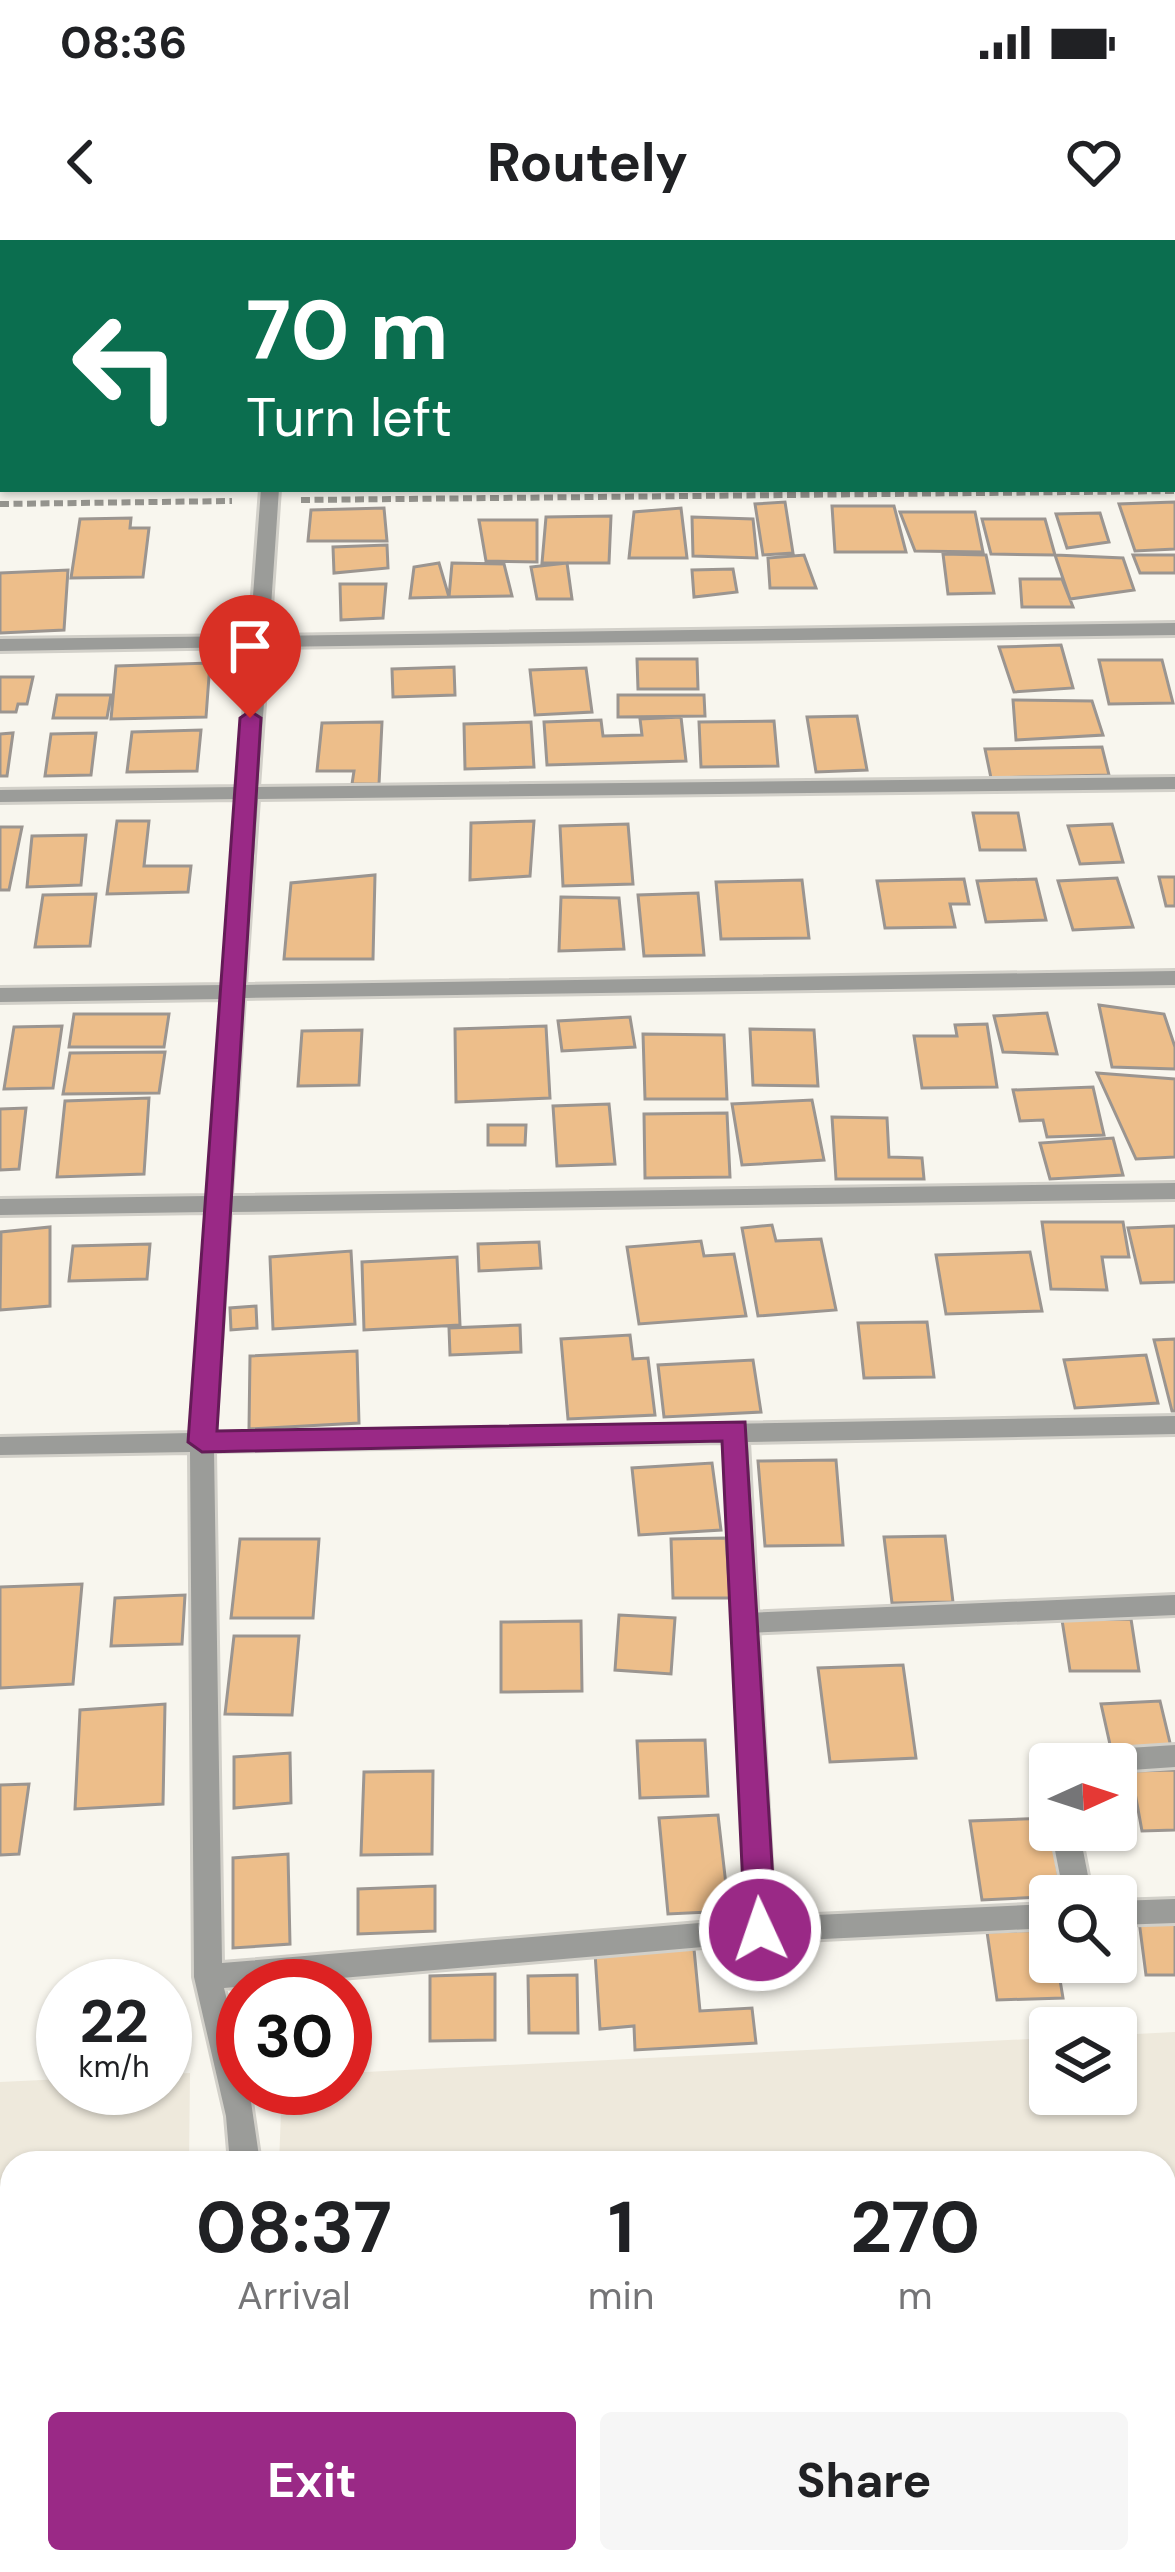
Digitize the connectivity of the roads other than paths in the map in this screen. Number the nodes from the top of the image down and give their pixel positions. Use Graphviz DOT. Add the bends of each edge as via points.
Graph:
graph roads {
  1 [pos="269,495"];
  2 [pos="1175,629"];
  3 [pos="256,642"];
  4 [pos="0,645"];
  5 [pos="1175,783"];
  6 [pos="245,793"];
  7 [pos="0,796"];
  8 [pos="1175,978"];
  9 [pos="232,992"];
  10 [pos="0,995"];
  11 [pos="1175,1191"];
  12 [pos="215,1204"];
  13 [pos="0,1207"];
  14 [pos="1175,1425"];
  15 [pos="735,1430"];
  16 [pos="202,1442"];
  17 [pos="0,1446"];
  18 [pos="1175,1605"];
  19 [pos="745,1623"];
  20 [pos="1175,1756"];
  21 [pos="1137,1758"];
  22 [pos="1175,1911"];
  23 [pos="1137,1912"];
  24 [pos="1029,1917"];
  25 [pos="760,1930"];
  26 [pos="208,1977"];
  27 [pos="244,2151"];
  1 -- 3 [label="street"];
  2 -- 3 [label="street"];
  3 -- 4 [label="street"];
  3 -- 6 [label="street"];
  5 -- 6 [label="street"];
  6 -- 7 [label="street"];
  6 -- 9 [label="street"];
  8 -- 9 [label="street"];
  9 -- 10 [label="street"];
  9 -- 12 [label="street"];
  11 -- 12 [label="street"];
  12 -- 13 [label="street"];
  12 -- 16 [label="street"];
  14 -- 15 [label="street"];
  15 -- 16 [label="street"];
  15 -- 19 [label="street"];
  16 -- 17 [label="street"];
  16 -- 26 [label="street"];
  18 -- 19 [label="street"];
  19 -- 25 [label="street"];
  20 -- 21 [label="street"];
  22 -- 23 [label="street"];
  24 -- 25 [label="street"];
  25 -- 26 [label="street"];
  26 -- 27 [label="street"];
}
